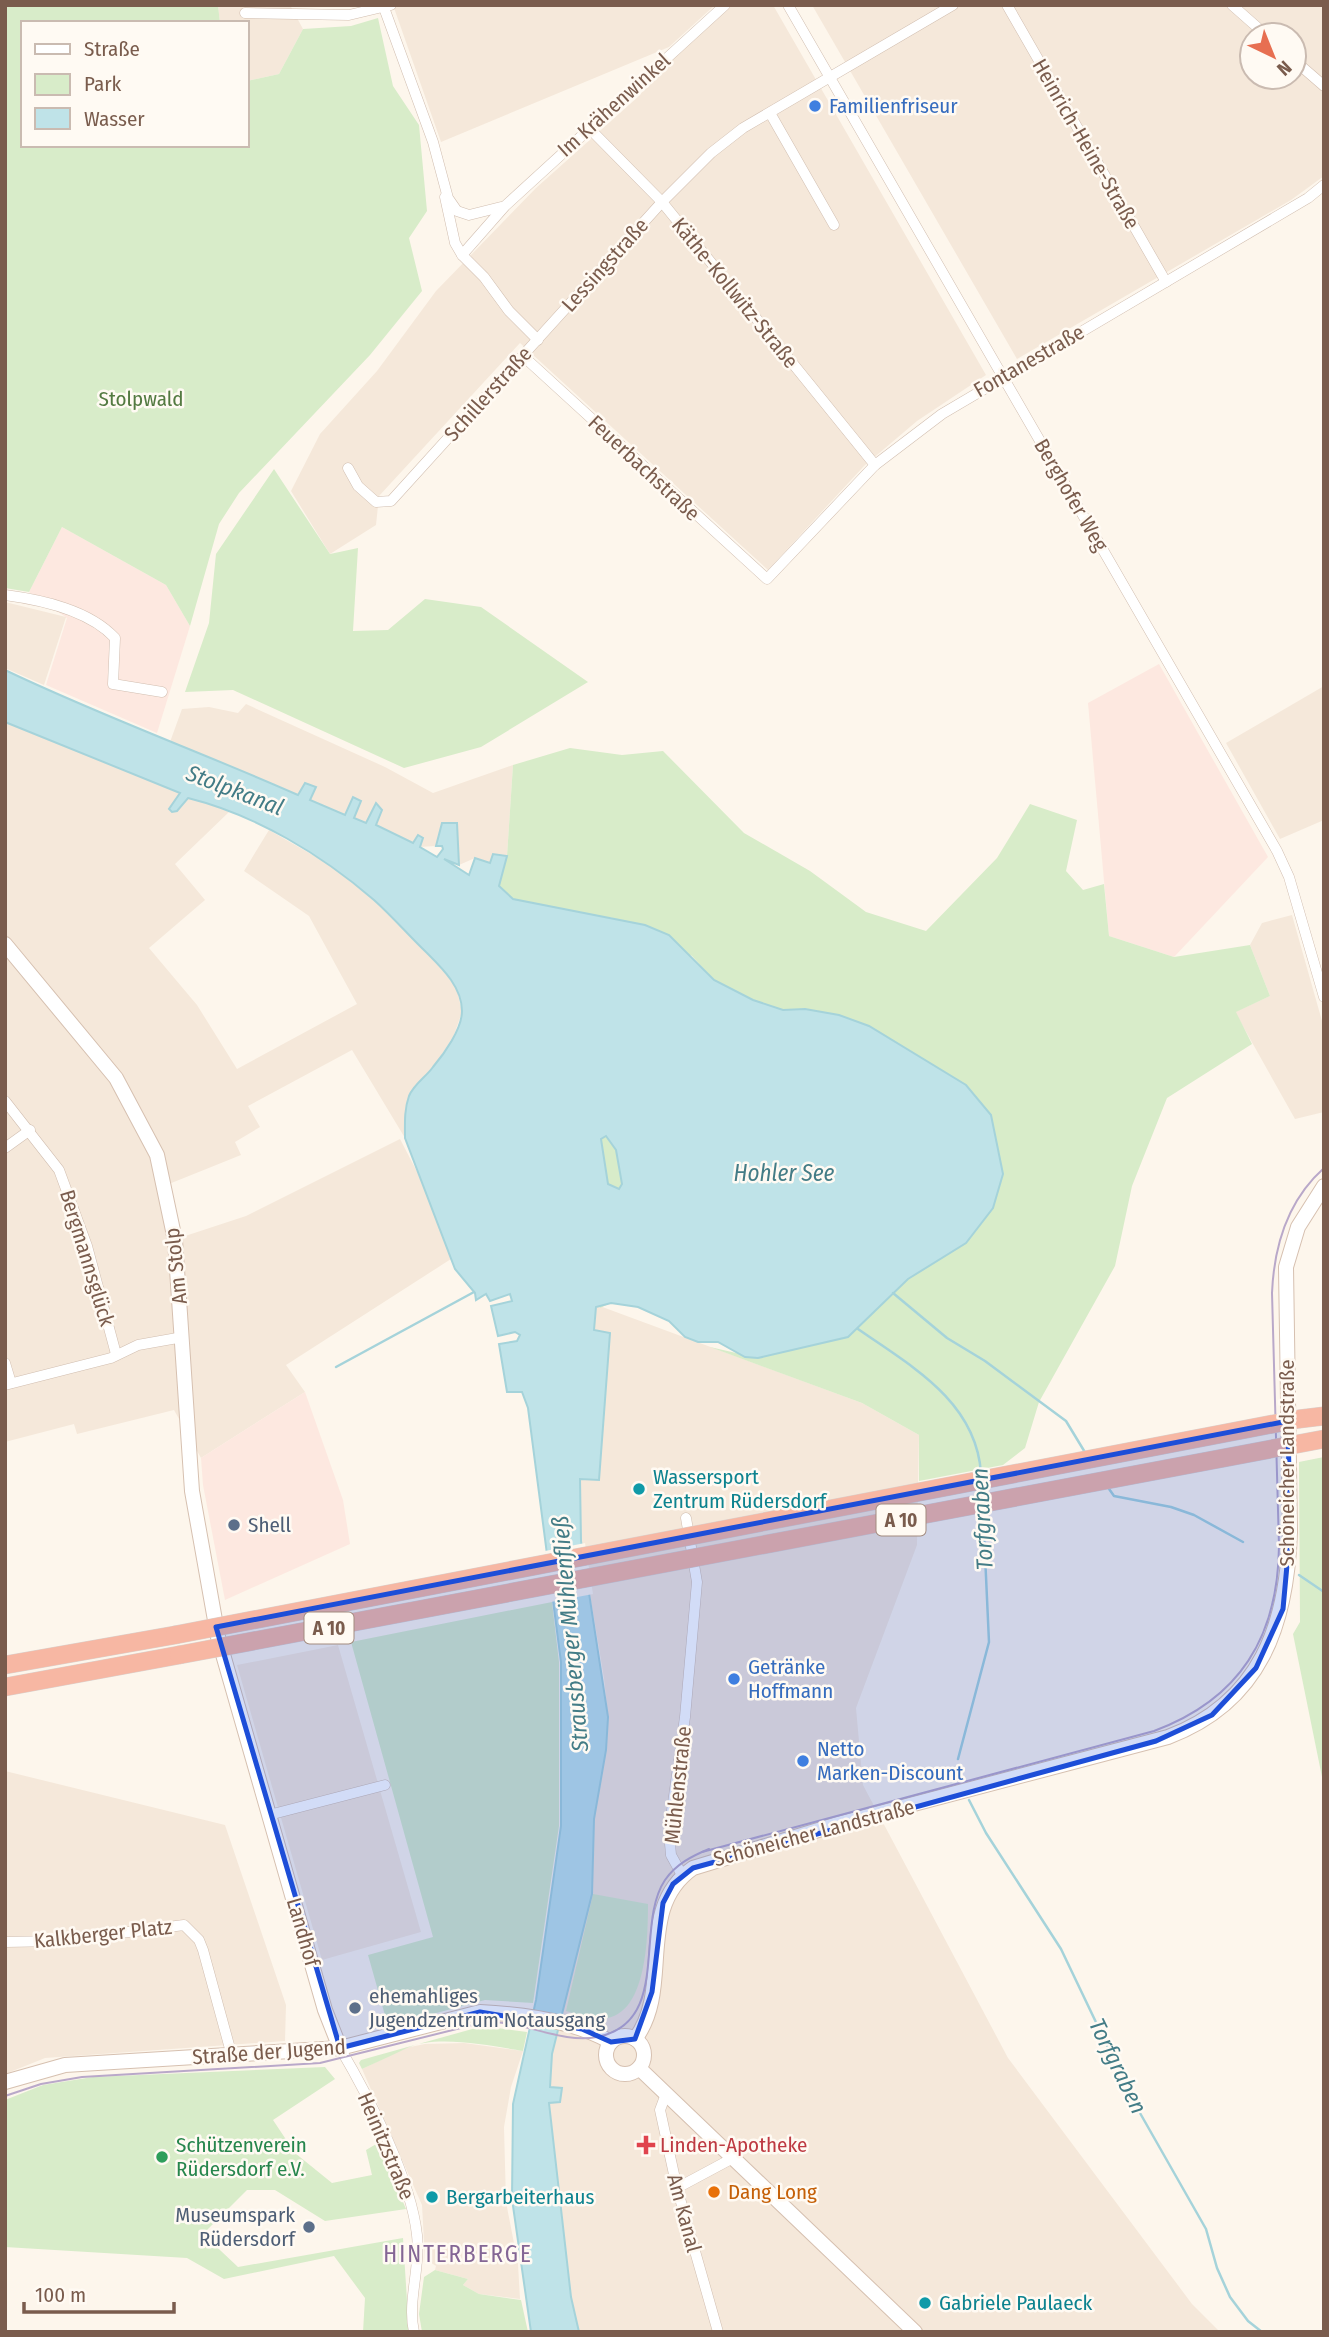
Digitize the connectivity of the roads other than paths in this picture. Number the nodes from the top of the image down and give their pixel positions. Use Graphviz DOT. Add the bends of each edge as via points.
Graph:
graph roads {
  1 [pos="725,5"];
  2 [pos="788,5"];
  3 [pos="953,5"];
  4 [pos="1007,5"];
  5 [pos="1232,5"];
  6 [pos="386,6"];
  7 [pos="245,13"];
  8 [pos="1250,21"];
  9 [pos="1308,72"];
  10 [pos="830,77"];
  11 [pos="1324,86"];
  12 [pos="770,113"];
  13 [pos="589,128"];
  14 [pos="1324,184"];
  15 [pos="444,191"];
  16 [pos="662,202"];
  17 [pos="505,206"];
  18 [pos="834,225"];
  19 [pos="462,255"];
  20 [pos="1166,282"];
  21 [pos="538,340"];
  22 [pos="523,356"];
  23 [pos="1002,376"];
  24 [pos="875,465"];
  25 [pos="348,468"];
  26 [pos="767,579"];
  27 [pos="5,595"];
  28 [pos="162,692"];
  29 [pos="6,948"];
  30 [pos="1324,997"];
  31 [pos="5,1101"];
  32 [pos="30,1130"];
  33 [pos="5,1148"];
  34 [pos="1324,1186"];
  35 [pos="183,1337"];
  36 [pos="116,1354"];
  37 [pos="5,1363"];
  38 [pos="8,1384"];
  39 [pos="1324,1416"];
  40 [pos="1324,1439"];
  41 [pos="687,1518"];
  42 [pos="218,1637"];
  43 [pos="5,1665"];
  44 [pos="5,1686"];
  45 [pos="385,1785"];
  46 [pos="269,1815"];
  47 [pos="682,1875"];
  48 [pos="5,1942"];
  49 [pos="635,2039"];
  50 [pos="611,2042"];
  51 [pos="340,2048"];
  52 [pos="232,2056"];
  53 [pos="639,2068"];
  54 [pos="5,2082"];
  55 [pos="666,2094"];
  56 [pos="733,2158"];
  57 [pos="677,2188"];
  58 [pos="414,2332"];
  59 [pos="718,2332"];
  60 [pos="915,2332"];
  1 -- 13 [label="street, Im Krähenwinkel"];
  2 -- 10 [label="street, Berghofer Weg"];
  3 -- 10 [label="street, Lessingstraße"];
  4 -- 20 [label="street, Heinrich-Heine-Straße"];
  5 -- 8 [label="street"];
  6 -- 7 [label="street" via="349,15"];
  6 -- 15 [label="street" via="433,142"];
  9 -- 11 [label="street"];
  10 -- 12 [label="street, Lessingstraße"];
  10 -- 23 [label="street, Berghofer Weg"];
  12 -- 16 [label="street, Lessingstraße" via="710,153"];
  12 -- 18 [label="street"];
  13 -- 16 [label="street, Käthe-Kollwitz-Straße"];
  13 -- 17 [label="street, Im Krähenwinkel"];
  14 -- 20 [label="street, Fontanestraße"];
  15 -- 17 [label="street, Im Krähenwinkel" via="457,211 469,215"];
  15 -- 19 [label="street"];
  16 -- 21 [label="street, Lessingstraße"];
  16 -- 24 [label="street, Käthe-Kollwitz-Straße"];
  17 -- 19 [label="street, Im Krähenwinkel"];
  19 -- 21 [label="street, Schillerstraße"];
  20 -- 23 [label="street, Fontanestraße"];
  21 -- 22 [label="street, Schillerstraße"];
  22 -- 25 [label="street, Schillerstraße" via="391,502 376,502 358,486"];
  22 -- 26 [label="street, Feuerbachstraße"];
  23 -- 24 [label="street, Fontanestraße"];
  23 -- 30 [label="street, Berghofer Weg" via="1277,851"];
  24 -- 26 [label="street, Fontanestraße"];
  27 -- 28 [label="street" via="47,603 101,623 115,638 113,684"];
  29 -- 35 [label="main road, Am Stolp" via="116,1078 157,1155 175,1240"];
  31 -- 32 [label="street, Bergmannsglück"];
  32 -- 33 [label="street"];
  32 -- 36 [label="street, Bergmannsglück" via="59,1170 87,1246"];
  34 -- 47 [label="main road, Schöneicher Landstraße" via="1298,1227 1286,1267 1290,1532 1284,1601 1269,1644 1239,1690 1202,1722 1168,1737 713,1859"];
  35 -- 36 [label="street, Bergmannsglück"];
  35 -- 42 [label="main road, Am Stolp" via="192,1491"];
  36 -- 38 [label="street, Bergmannsglück"];
  37 -- 38 [label="street, Bergmannsglück"];
  39 -- 43 [label="highway, A 10, bridge"];
  40 -- 44 [label="highway, A 10, bridge"];
  41 -- 47 [label="street, Mühlenstraße" via="697,1582 669,1832 671,1855"];
  42 -- 46 [label="main road, Landhof"];
  45 -- 46 [label="street"];
  46 -- 51 [label="main road, Landhof" via="330,2029"];
  47 -- 49 [label="main road, Mühlenstraße" via="663,1903 652,1992 644,2026"];
  48 -- 52 [label="street, Kalkberger Platz" via="57,1941 184,1925 199,1940"];
  49 -- 50 [label="main road" via="623,2036"];
  49 -- 53 [label="main road" via="644,2053"];
  50 -- 51 [label="main road, Straße der Jugend" via="582,2029 480,2012"];
  50 -- 53 [label="main road" via="606,2052 612,2068 622,2074"];
  51 -- 52 [label="main road, Straße der Jugend"];
  51 -- 58 [label="street, Heinitzstraße" via="370,2105 414,2214 418,2239"];
  52 -- 54 [label="main road, Straße der Jugend" via="65,2066"];
  53 -- 55 [label="main road"];
  55 -- 56 [label="main road"];
  55 -- 57 [label="street, Am Kanal" via="660,2110"];
  56 -- 57 [label="street"];
  56 -- 60 [label="main road"];
  57 -- 59 [label="street, Am Kanal"];
}
